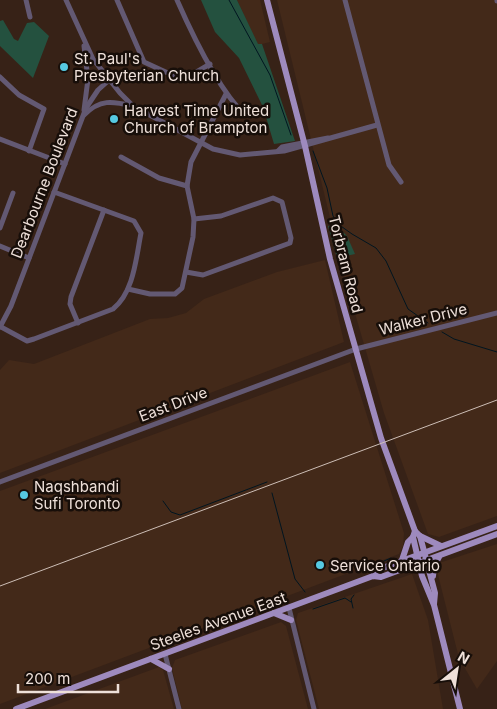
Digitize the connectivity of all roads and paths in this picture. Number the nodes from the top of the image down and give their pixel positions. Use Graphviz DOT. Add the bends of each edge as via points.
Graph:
graph roads {
  1 [pos="26,0"];
  2 [pos="66,0"];
  3 [pos="117,0"];
  4 [pos="177,0"];
  5 [pos="267,0"];
  6 [pos="345,0"];
  7 [pos="30,17"];
  8 [pos="82,39"];
  9 [pos="210,64"];
  10 [pos="0,76"];
  11 [pos="108,81"];
  12 [pos="226,94"];
  13 [pos="133,106"];
  14 [pos="245,115"];
  15 [pos="82,118"];
  16 [pos="377,125"];
  17 [pos="0,138"];
  18 [pos="200,143"];
  19 [pos="304,144"];
  20 [pos="29,151"];
  21 [pos="120,157"];
  22 [pos="65,164"];
  23 [pos="401,182"];
  24 [pos="187,186"];
  25 [pos="54,192"];
  26 [pos="13,193"];
  27 [pos="104,210"];
  28 [pos="194,218"];
  29 [pos="0,228"];
  30 [pos="0,246"];
  31 [pos="29,258"];
  32 [pos="186,272"];
  33 [pos="128,289"];
  34 [pos="497,312"];
  35 [pos="78,323"];
  36 [pos="0,327"];
  37 [pos="356,349"];
  38 [pos="0,482"];
  39 [pos="497,526"];
  40 [pos="497,534"];
  41 [pos="416,535"];
  42 [pos="441,546"];
  43 [pos="421,554"];
  44 [pos="440,557"];
  45 [pos="402,560"];
  46 [pos="427,561"];
  47 [pos="419,564"];
  48 [pos="373,576"];
  49 [pos="432,582"];
  50 [pos="434,604"];
  51 [pos="289,608"];
  52 [pos="274,613"];
  53 [pos="291,620"];
  54 [pos="165,654"];
  55 [pos="151,659"];
  56 [pos="169,669"];
  57 [pos="16,709"];
  58 [pos="179,709"];
  59 [pos="314,709"];
  60 [pos="460,709"];
  1 -- 7 [label="street"];
  2 -- 8 [label="street"];
  3 -- 9 [label="street" via="141,58 148,65 184,80"];
  4 -- 9 [label="street" via="192,35"];
  5 -- 19 [label="main road, Torbram Road"];
  6 -- 16 [label="street"];
  8 -- 11 [label="street"];
  8 -- 15 [label="street" via="88,79"];
  9 -- 12 [label="street"];
  10 -- 20 [label="street" via="19,95 44,109"];
  11 -- 13 [label="street"];
  11 -- 15 [label="street, Dearbourne Boulevard" via="95,94"];
  12 -- 14 [label="street"];
  12 -- 18 [label="street"];
  13 -- 15 [label="street" via="106,101 94,106"];
  13 -- 18 [label="street"];
  15 -- 22 [label="street, Dearbourne Boulevard"];
  16 -- 19 [label="street"];
  16 -- 23 [label="street" via="389,165"];
  17 -- 20 [label="street"];
  18 -- 19 [label="street" via="221,152 240,155"];
  18 -- 24 [label="street" via="191,162"];
  19 -- 37 [label="main road, Torbram Road" via="330,259"];
  20 -- 22 [label="street"];
  21 -- 24 [label="street" via="159,178"];
  22 -- 25 [label="street, Dearbourne Boulevard"];
  24 -- 28 [label="street"];
  25 -- 27 [label="street"];
  25 -- 31 [label="street, Dearbourne Boulevard"];
  26 -- 29 [label="street"];
  27 -- 33 [label="street" via="134,221 141,233"];
  27 -- 35 [label="street" via="70,298"];
  28 -- 32 [label="street"];
  28 -- 32 [label="street" via="221,216 278,199 282,202 291,238 290,244 203,275"];
  30 -- 31 [label="street"];
  31 -- 36 [label="street, Dearbourne Boulevard"];
  32 -- 33 [label="street" via="182,288 175,294 150,294"];
  33 -- 35 [label="street" via="123,302 113,309"];
  34 -- 37 [label="street, Walker Drive"];
  35 -- 36 [label="street" via="26,341"];
  37 -- 38 [label="street, East Drive"];
  37 -- 41 [label="main road, Torbram Road" via="380,438"];
  39 -- 42 [label="main road, Steeles Avenue East"];
  40 -- 44 [label="main road, Steeles Avenue East"];
  41 -- 42 [label="main road"];
  41 -- 43 [label="main road, Torbram Road"];
  41 -- 45 [label="main road" via="408,542"];
  42 -- 43 [label="main road, Steeles Avenue East"];
  43 -- 45 [label="main road, Steeles Avenue East"];
  43 -- 46 [label="main road, Torbram Road"];
  43 -- 47 [label="main road, Torbram Road"];
  44 -- 46 [label="main road, Steeles Avenue East"];
  44 -- 49 [label="main road"];
  45 -- 48 [label="main road, Steeles Avenue East" via="377,570"];
  46 -- 47 [label="main road, Steeles Avenue East"];
  46 -- 49 [label="main road, Torbram Road"];
  47 -- 48 [label="main road, Steeles Avenue East" via="381,577"];
  47 -- 50 [label="main road, Torbram Road"];
  48 -- 51 [label="main road, Steeles Avenue East"];
  49 -- 50 [label="main road, Torbram Road"];
  50 -- 60 [label="main road, Torbram Road"];
  51 -- 52 [label="main road, Steeles Avenue East"];
  51 -- 53 [label="street"];
  52 -- 53 [label="main road"];
  52 -- 54 [label="main road, Steeles Avenue East"];
  53 -- 59 [label="street"];
  54 -- 55 [label="main road, Steeles Avenue East"];
  54 -- 56 [label="street"];
  55 -- 56 [label="main road"];
  55 -- 57 [label="main road, Steeles Avenue East"];
  56 -- 58 [label="street"];
}
